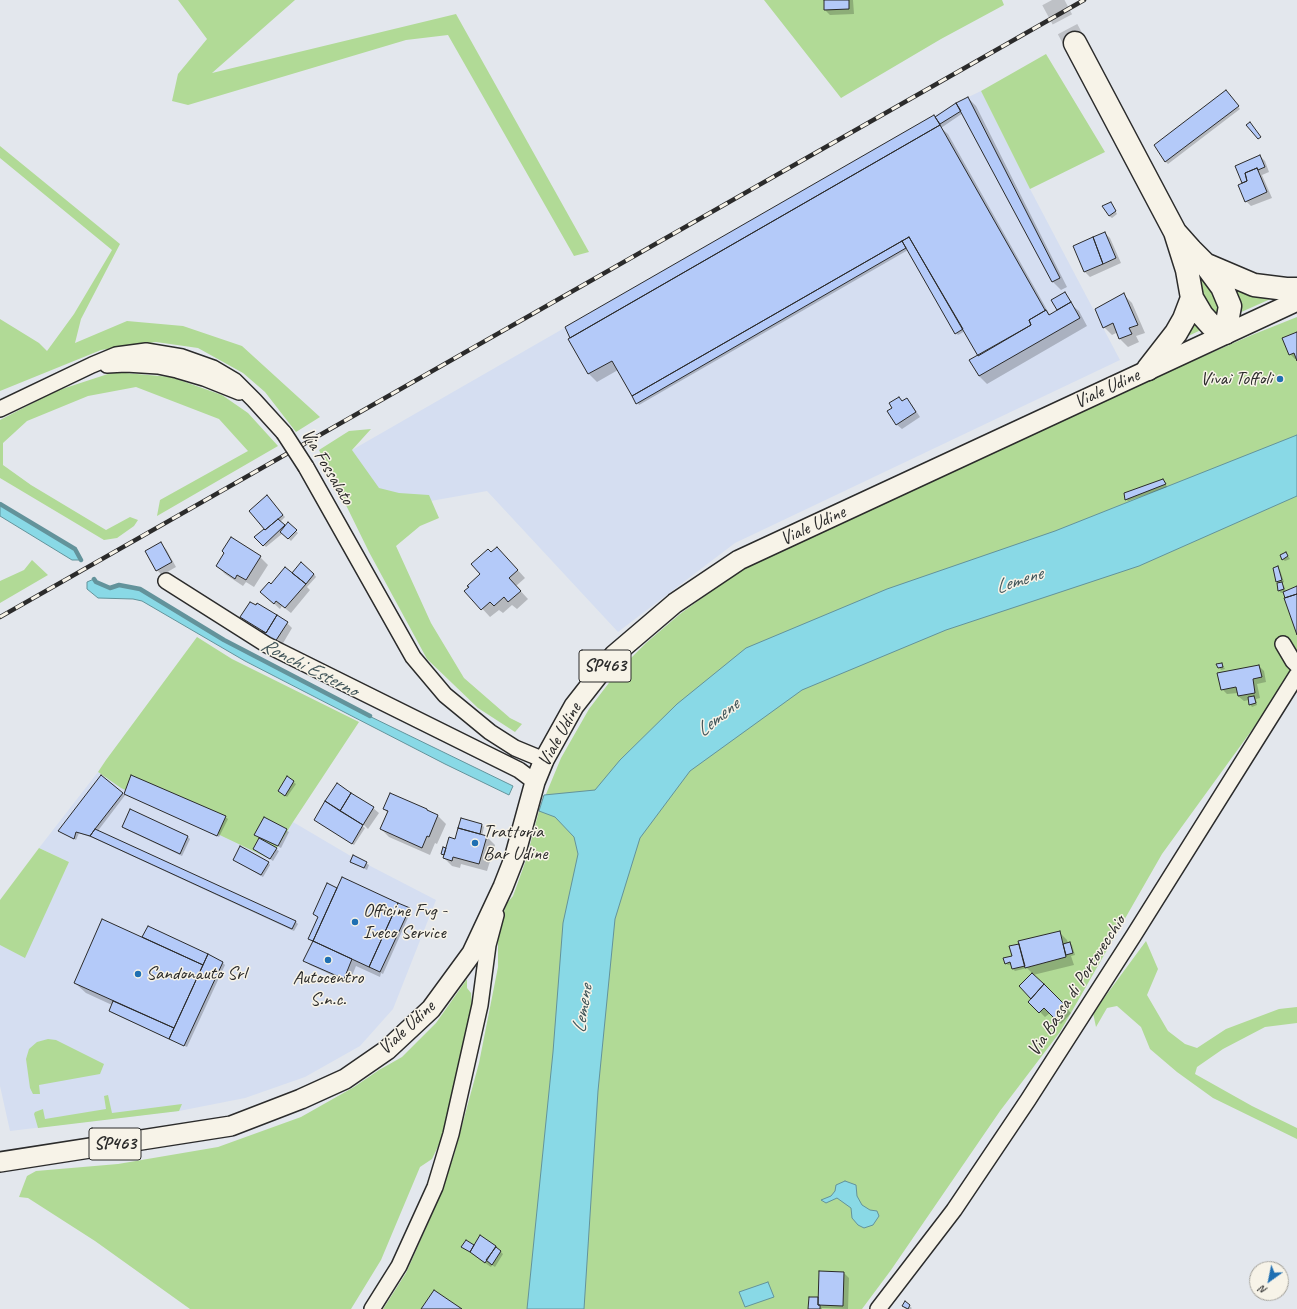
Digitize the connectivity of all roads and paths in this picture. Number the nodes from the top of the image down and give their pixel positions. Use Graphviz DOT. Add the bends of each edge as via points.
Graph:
graph roads {
  1 [pos="1075,43"];
  2 [pos="1174,232"];
  3 [pos="1205,264"];
  4 [pos="1297,289"];
  5 [pos="1192,298"];
  6 [pos="1297,301"];
  7 [pos="1225,333"];
  8 [pos="1148,369"];
  9 [pos="0,409"];
  10 [pos="166,581"];
  11 [pos="1283,644"];
  12 [pos="1297,665"];
  13 [pos="1297,675"];
  14 [pos="544,760"];
  15 [pos="536,782"];
  16 [pos="504,887"];
  17 [pos="0,1162"];
  18 [pos="372,1309"];
  19 [pos="878,1309"];
  1 -- 2 [label="highway"];
  2 -- 3 [label="highway"];
  2 -- 5 [label="highway" via="1187,270"];
  3 -- 4 [label="highway" via="1254,284"];
  3 -- 7 [label="highway" via="1222,287 1230,306"];
  5 -- 7 [label="highway" via="1211,326"];
  5 -- 8 [label="highway" via="1176,333"];
  6 -- 7 [label="main road, Viale Udine / SP463"];
  7 -- 8 [label="main road, Viale Udine / SP463"];
  8 -- 14 [label="main road, Viale Udine / SP463" via="738,560 675,603 614,654 574,706"];
  9 -- 14 [label="street, Via Fossalato, bridge" via="116,355 146,351 182,357 213,368 235,381 284,433 306,467 412,657 445,695 490,732 515,748"];
  10 -- 15 [label="street" via="267,645 519,770"];
  11 -- 12 [label="street"];
  13 -- 19 [label="street, Via Bassa di Portovecchio" via="1028,1100 954,1210"];
  14 -- 15 [label="main road, Viale Udine / SP463"];
  15 -- 16 [label="main road, Viale Udine / SP463"];
  16 -- 17 [label="main road, Viale Udine / SP463" via="472,953 431,1009 387,1050 344,1078 301,1099 230,1126"];
  16 -- 18 [label="street" via="488,945 480,1005 452,1134 435,1187 399,1266"];
}
